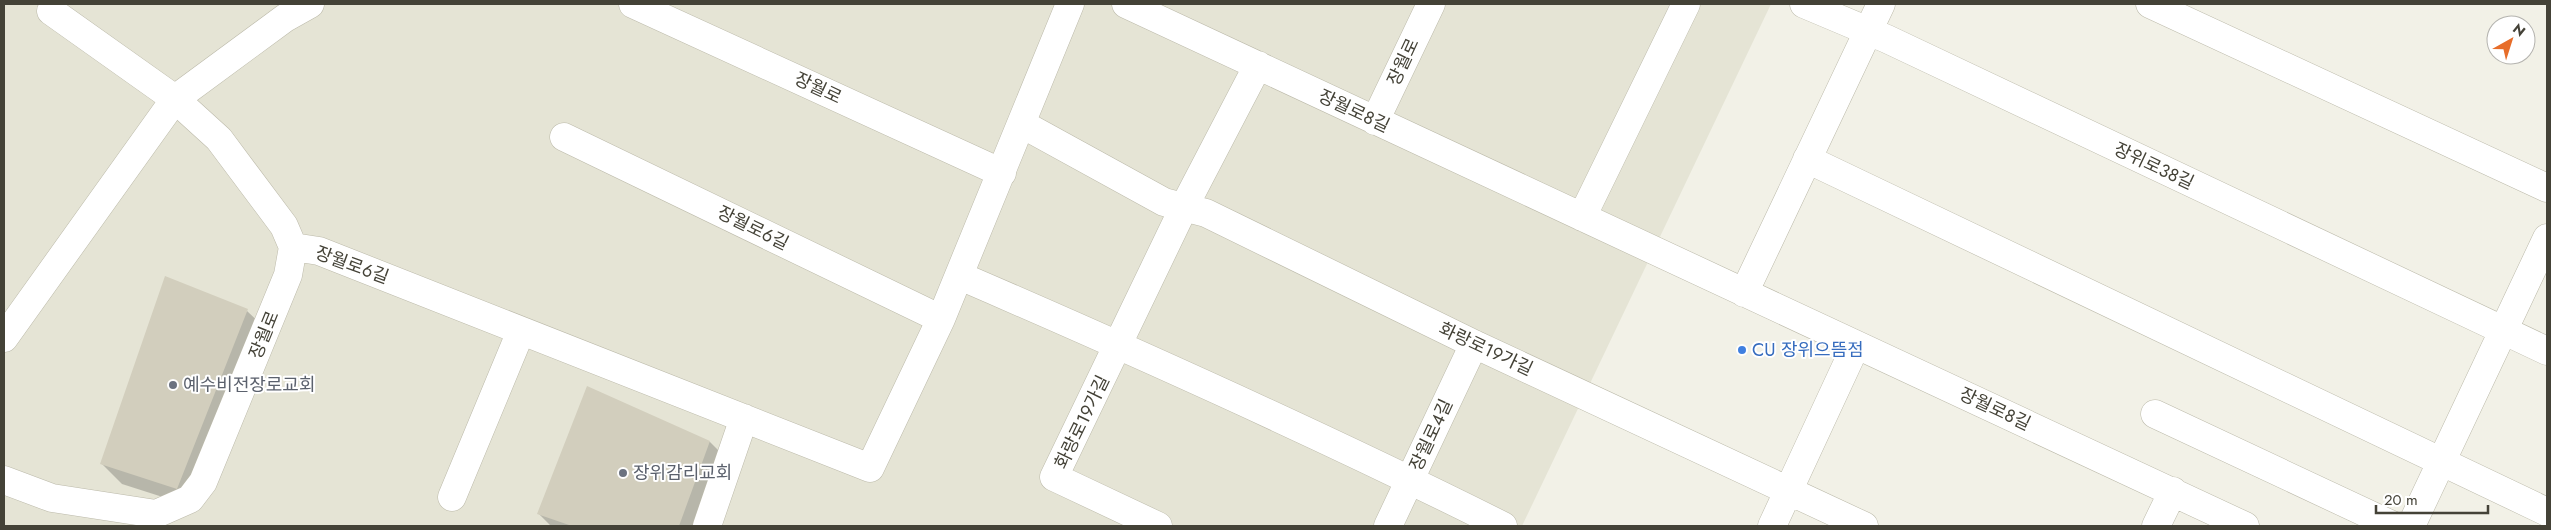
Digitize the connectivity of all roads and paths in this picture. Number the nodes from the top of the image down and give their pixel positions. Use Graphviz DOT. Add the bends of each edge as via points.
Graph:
graph roads {
  1 [pos="310,4"];
  2 [pos="633,4"];
  3 [pos="1070,4"];
  4 [pos="1126,4"];
  5 [pos="1431,4"];
  6 [pos="1686,4"];
  7 [pos="1804,4"];
  8 [pos="1881,4"];
  9 [pos="2150,4"];
  10 [pos="51,11"];
  11 [pos="1868,31"];
  12 [pos="1258,66"];
  13 [pos="175,99"];
  14 [pos="1375,121"];
  15 [pos="1022,124"];
  16 [pos="564,137"];
  17 [pos="1807,159"];
  18 [pos="1002,173"];
  19 [pos="2547,188"];
  20 [pos="1184,207"];
  21 [pos="1582,217"];
  22 [pos="2547,238"];
  23 [pos="293,247"];
  24 [pos="960,276"];
  25 [pos="1744,293"];
  26 [pos="941,319"];
  27 [pos="2503,330"];
  28 [pos="521,331"];
  29 [pos="4,338"];
  30 [pos="1474,344"];
  31 [pos="1120,345"];
  32 [pos="1856,345"];
  33 [pos="2547,351"];
  34 [pos="2155,414"];
  35 [pos="744,418"];
  36 [pos="2441,461"];
  37 [pos="4,480"];
  38 [pos="1410,480"];
  39 [pos="1789,490"];
  40 [pos="2173,491"];
  41 [pos="452,497"];
  42 [pos="2547,512"];
  43 [pos="707,526"];
  44 [pos="1158,526"];
  45 [pos="1388,526"];
  46 [pos="1503,526"];
  47 [pos="1772,526"];
  48 [pos="1864,526"];
  49 [pos="2156,526"];
  50 [pos="2245,526"];
  51 [pos="2394,526"];
  52 [pos="2411,526"];
  1 -- 13 [label="street" via="285,18"];
  2 -- 18 [label="street, 장월로"];
  3 -- 15 [label="street, 장월로6길"];
  4 -- 12 [label="street, 장월로8길"];
  5 -- 14 [label="street, 장월로"];
  6 -- 21 [label="street"];
  7 -- 11 [label="street, 장위로38길"];
  8 -- 11 [label="street"];
  9 -- 19 [label="street"];
  10 -- 13 [label="street"];
  11 -- 17 [label="street"];
  11 -- 27 [label="street, 장위로38길"];
  12 -- 14 [label="street, 장월로8길"];
  12 -- 20 [label="street, 화랑로19가길"];
  13 -- 23 [label="street" via="219,139 284,226"];
  13 -- 29 [label="street"];
  14 -- 21 [label="street, 장월로8길"];
  15 -- 18 [label="street, 장월로6길"];
  15 -- 20 [label="street, 화랑로19가길" via="1164,202"];
  16 -- 26 [label="street, 장월로6길"];
  17 -- 25 [label="street"];
  17 -- 36 [label="street"];
  18 -- 24 [label="street, 장월로6길"];
  20 -- 30 [label="street, 화랑로19가길" via="1206,213"];
  20 -- 31 [label="street, 화랑로19가길"];
  21 -- 25 [label="street, 장월로8길"];
  22 -- 27 [label="street"];
  23 -- 28 [label="street, 장월로6길" via="319,251"];
  23 -- 37 [label="street, 장월로" via="288,275 203,482 190,499 156,514 52,498"];
  24 -- 26 [label="street, 장월로6길"];
  24 -- 31 [label="street"];
  25 -- 32 [label="street, 장월로8길"];
  26 -- 35 [label="street, 장월로6길" via="870,468"];
  27 -- 33 [label="street, 장위로38길"];
  27 -- 36 [label="street"];
  28 -- 35 [label="street, 장월로6길"];
  28 -- 41 [label="street"];
  30 -- 38 [label="street, 장월로4길"];
  30 -- 39 [label="street, 화랑로19가길"];
  31 -- 38 [label="street"];
  31 -- 44 [label="street, 화랑로19가길" via="1054,478"];
  32 -- 39 [label="street"];
  32 -- 40 [label="street, 장월로8길"];
  34 -- 51 [label="street"];
  35 -- 43 [label="street"];
  36 -- 42 [label="street"];
  36 -- 52 [label="street"];
  38 -- 45 [label="street, 장월로4길"];
  38 -- 46 [label="street"];
  39 -- 47 [label="street"];
  39 -- 48 [label="street, 화랑로19가길"];
  40 -- 49 [label="street"];
  40 -- 50 [label="street, 장월로8길"];
}
